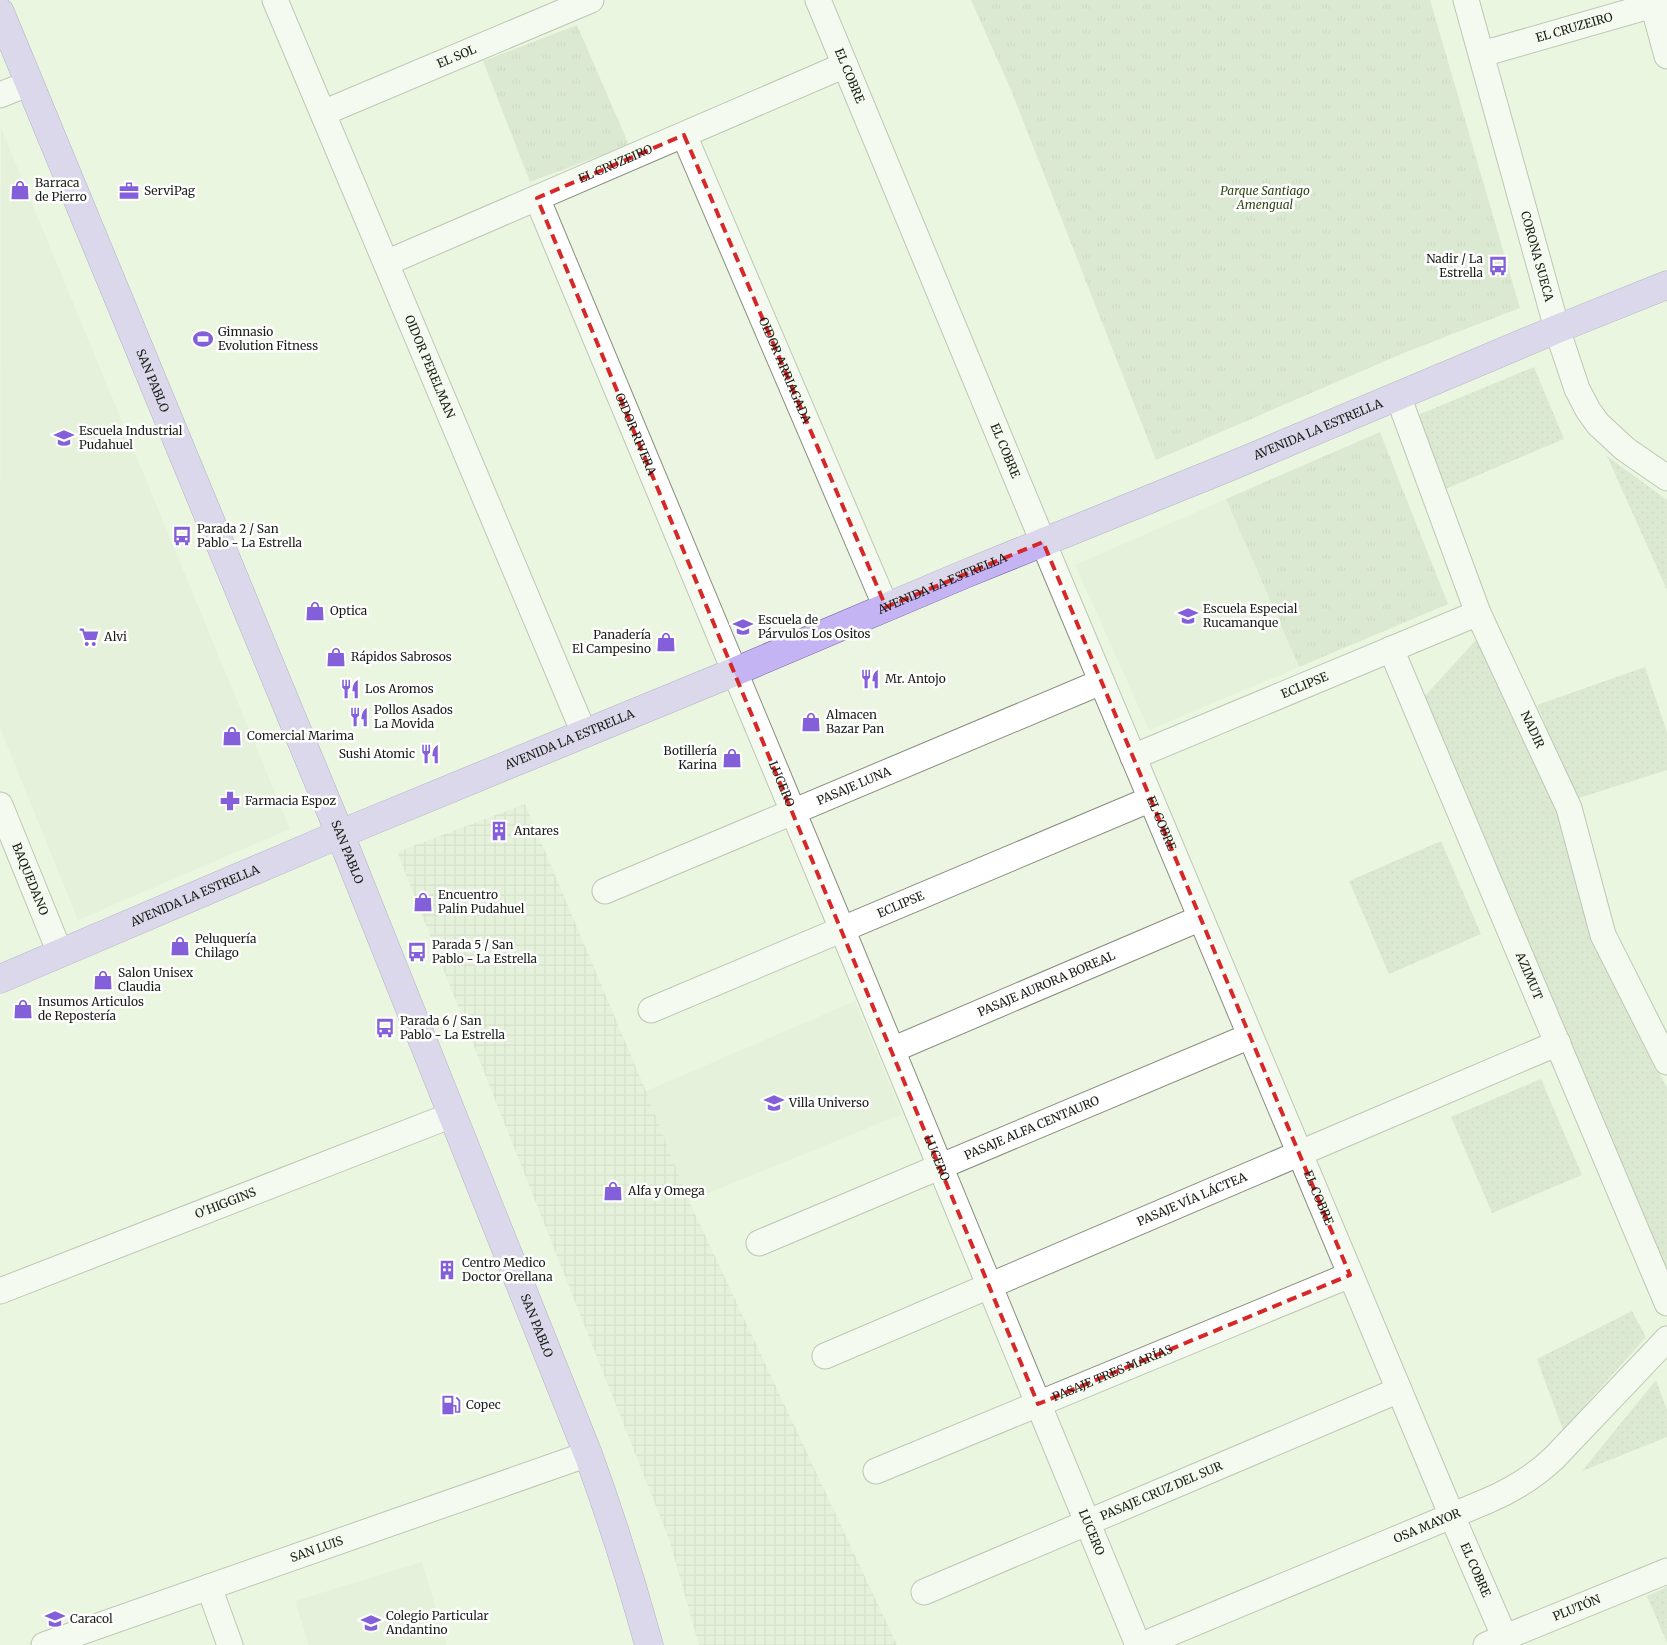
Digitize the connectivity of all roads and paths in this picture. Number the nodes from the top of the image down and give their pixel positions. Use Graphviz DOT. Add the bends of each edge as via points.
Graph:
graph roads {
  1 [pos="275,0"];
  2 [pos="591,0"];
  3 [pos="818,0"];
  4 [pos="1466,0"];
  5 [pos="1660,3"];
  6 [pos="0,12"];
  7 [pos="1482,54"];
  8 [pos="1667,56"];
  9 [pos="845,65"];
  10 [pos="30,83"];
  11 [pos="0,95"];
  12 [pos="323,113"];
  13 [pos="684,135"];
  14 [pos="537,198"];
  15 [pos="386,263"];
  16 [pos="1667,284"];
  17 [pos="1557,329"];
  18 [pos="1398,396"];
  19 [pos="1667,478"];
  20 [pos="1043,542"];
  21 [pos="886,607"];
  22 [pos="1478,613"];
  23 [pos="1391,649"];
  24 [pos="734,672"];
  25 [pos="1101,682"];
  26 [pos="584,733"];
  27 [pos="1133,757"];
  28 [pos="1151,800"];
  29 [pos="0,805"];
  30 [pos="793,812"];
  31 [pos="340,834"];
  32 [pos="605,891"];
  33 [pos="1201,918"];
  34 [pos="842,929"];
  35 [pos="60,953"];
  36 [pos="0,979"];
  37 [pos="651,1010"];
  38 [pos="1250,1036"];
  39 [pos="1558,1043"];
  40 [pos="892,1050"];
  41 [pos="1667,1062"];
  42 [pos="452,1115"];
  43 [pos="1300,1153"];
  44 [pos="940,1166"];
  45 [pos="759,1243"];
  46 [pos="1350,1274"];
  47 [pos="989,1285"];
  48 [pos="0,1291"];
  49 [pos="1667,1303"];
  50 [pos="1667,1339"];
  51 [pos="825,1356"];
  52 [pos="1399,1390"];
  53 [pos="1038,1404"];
  54 [pos="588,1454"];
  55 [pos="876,1471"];
  56 [pos="1452,1516"];
  57 [pos="1087,1523"];
  58 [pos="1667,1572"];
  59 [pos="209,1587"];
  60 [pos="924,1592"];
  61 [pos="1499,1642"];
  62 [pos="44,1645"];
  63 [pos="230,1645"];
  64 [pos="649,1645"];
  65 [pos="1140,1645"];
  1 -- 12 [label="street, OIDOR PERELMAN"];
  2 -- 12 [label="street, EL SOL"];
  3 -- 9 [label="street, EL COBRE"];
  4 -- 7 [label="street, CORONA SUECA"];
  5 -- 7 [label="street, EL CRUZEIRO"];
  5 -- 8 [label="street"];
  6 -- 10 [label="main road, SAN PABLO"];
  7 -- 17 [label="street, CORONA SUECA"];
  9 -- 13 [label="street, EL CRUZEIRO"];
  9 -- 20 [label="street, EL COBRE"];
  10 -- 11 [label="street"];
  10 -- 31 [label="main road, SAN PABLO"];
  12 -- 15 [label="street, OIDOR PERELMAN"];
  13 -- 14 [label="street, EL CRUZEIRO"];
  13 -- 21 [label="street, OIDOR ARRIAGADA"];
  14 -- 15 [label="street, EL CRUZEIRO"];
  14 -- 24 [label="street, OIDOR RIVERA"];
  15 -- 26 [label="street, OIDOR PERELMAN"];
  16 -- 17 [label="main road, AVENIDA LA ESTRELLA"];
  17 -- 18 [label="main road, AVENIDA LA ESTRELLA"];
  17 -- 19 [label="street, CORONA SUECA" via="1577,389 1598,424 1625,449"];
  18 -- 20 [label="main road, AVENIDA LA ESTRELLA"];
  18 -- 22 [label="street, NADIR"];
  20 -- 21 [label="main road, AVENIDA LA ESTRELLA"];
  20 -- 25 [label="street, EL COBRE"];
  21 -- 24 [label="main road, AVENIDA LA ESTRELLA"];
  22 -- 23 [label="street, ECLIPSE"];
  22 -- 41 [label="street, NADIR" via="1568,808 1603,934"];
  23 -- 27 [label="street, ECLIPSE"];
  23 -- 39 [label="street, AZIMUT"];
  24 -- 26 [label="main road, AVENIDA LA ESTRELLA"];
  24 -- 30 [label="street, LUCERO"];
  25 -- 27 [label="street, EL COBRE"];
  25 -- 30 [label="street, PASAJE LUNA"];
  26 -- 31 [label="main road, AVENIDA LA ESTRELLA"];
  27 -- 28 [label="street, EL COBRE"];
  28 -- 33 [label="street, EL COBRE"];
  28 -- 34 [label="street, ECLIPSE"];
  29 -- 35 [label="street, BAQUEDANO"];
  30 -- 32 [label="street, PASAJE LUNA"];
  30 -- 34 [label="street, LUCERO"];
  31 -- 35 [label="main road, AVENIDA LA ESTRELLA"];
  31 -- 42 [label="main road, SAN PABLO"];
  33 -- 38 [label="street, EL COBRE"];
  33 -- 40 [label="street, PASAJE AURORA BOREAL"];
  34 -- 37 [label="street, ECLIPSE"];
  34 -- 40 [label="street, LUCERO"];
  35 -- 36 [label="main road, AVENIDA LA ESTRELLA"];
  38 -- 43 [label="street, EL COBRE"];
  38 -- 44 [label="street, PASAJE ALFA CENTAURO"];
  39 -- 43 [label="street, PASAJE VÍA LÁCTEA"];
  39 -- 49 [label="street, AZIMUT"];
  40 -- 44 [label="street, LUCERO"];
  42 -- 48 [label="street, O'HIGGINS"];
  42 -- 54 [label="main road, SAN PABLO"];
  43 -- 46 [label="street, EL COBRE"];
  43 -- 47 [label="street, PASAJE VÍA LÁCTEA"];
  44 -- 45 [label="street, PASAJE ALFA CENTAURO"];
  44 -- 47 [label="street, LUCERO"];
  46 -- 52 [label="street, EL COBRE"];
  46 -- 53 [label="street, PASAJE TRES MARÍAS"];
  47 -- 51 [label="street, PASAJE VÍA LÁCTEA"];
  47 -- 53 [label="street, LUCERO"];
  50 -- 56 [label="street, OSA MAYOR" via="1538,1473 1505,1493"];
  52 -- 56 [label="street, EL COBRE"];
  52 -- 57 [label="street, PASAJE CRUZ DEL SUR"];
  53 -- 55 [label="street, PASAJE TRES MARÍAS"];
  53 -- 57 [label="street, LUCERO"];
  54 -- 59 [label="street, SAN LUIS"];
  54 -- 64 [label="main road, SAN PABLO"];
  56 -- 61 [label="street, EL COBRE"];
  56 -- 65 [label="street, OSA MAYOR"];
  57 -- 60 [label="street, PASAJE CRUZ DEL SUR"];
  57 -- 65 [label="street, LUCERO"];
  58 -- 61 [label="street, PLUTÓN"];
  59 -- 62 [label="street, SAN LUIS"];
  59 -- 63 [label="street"];
}
